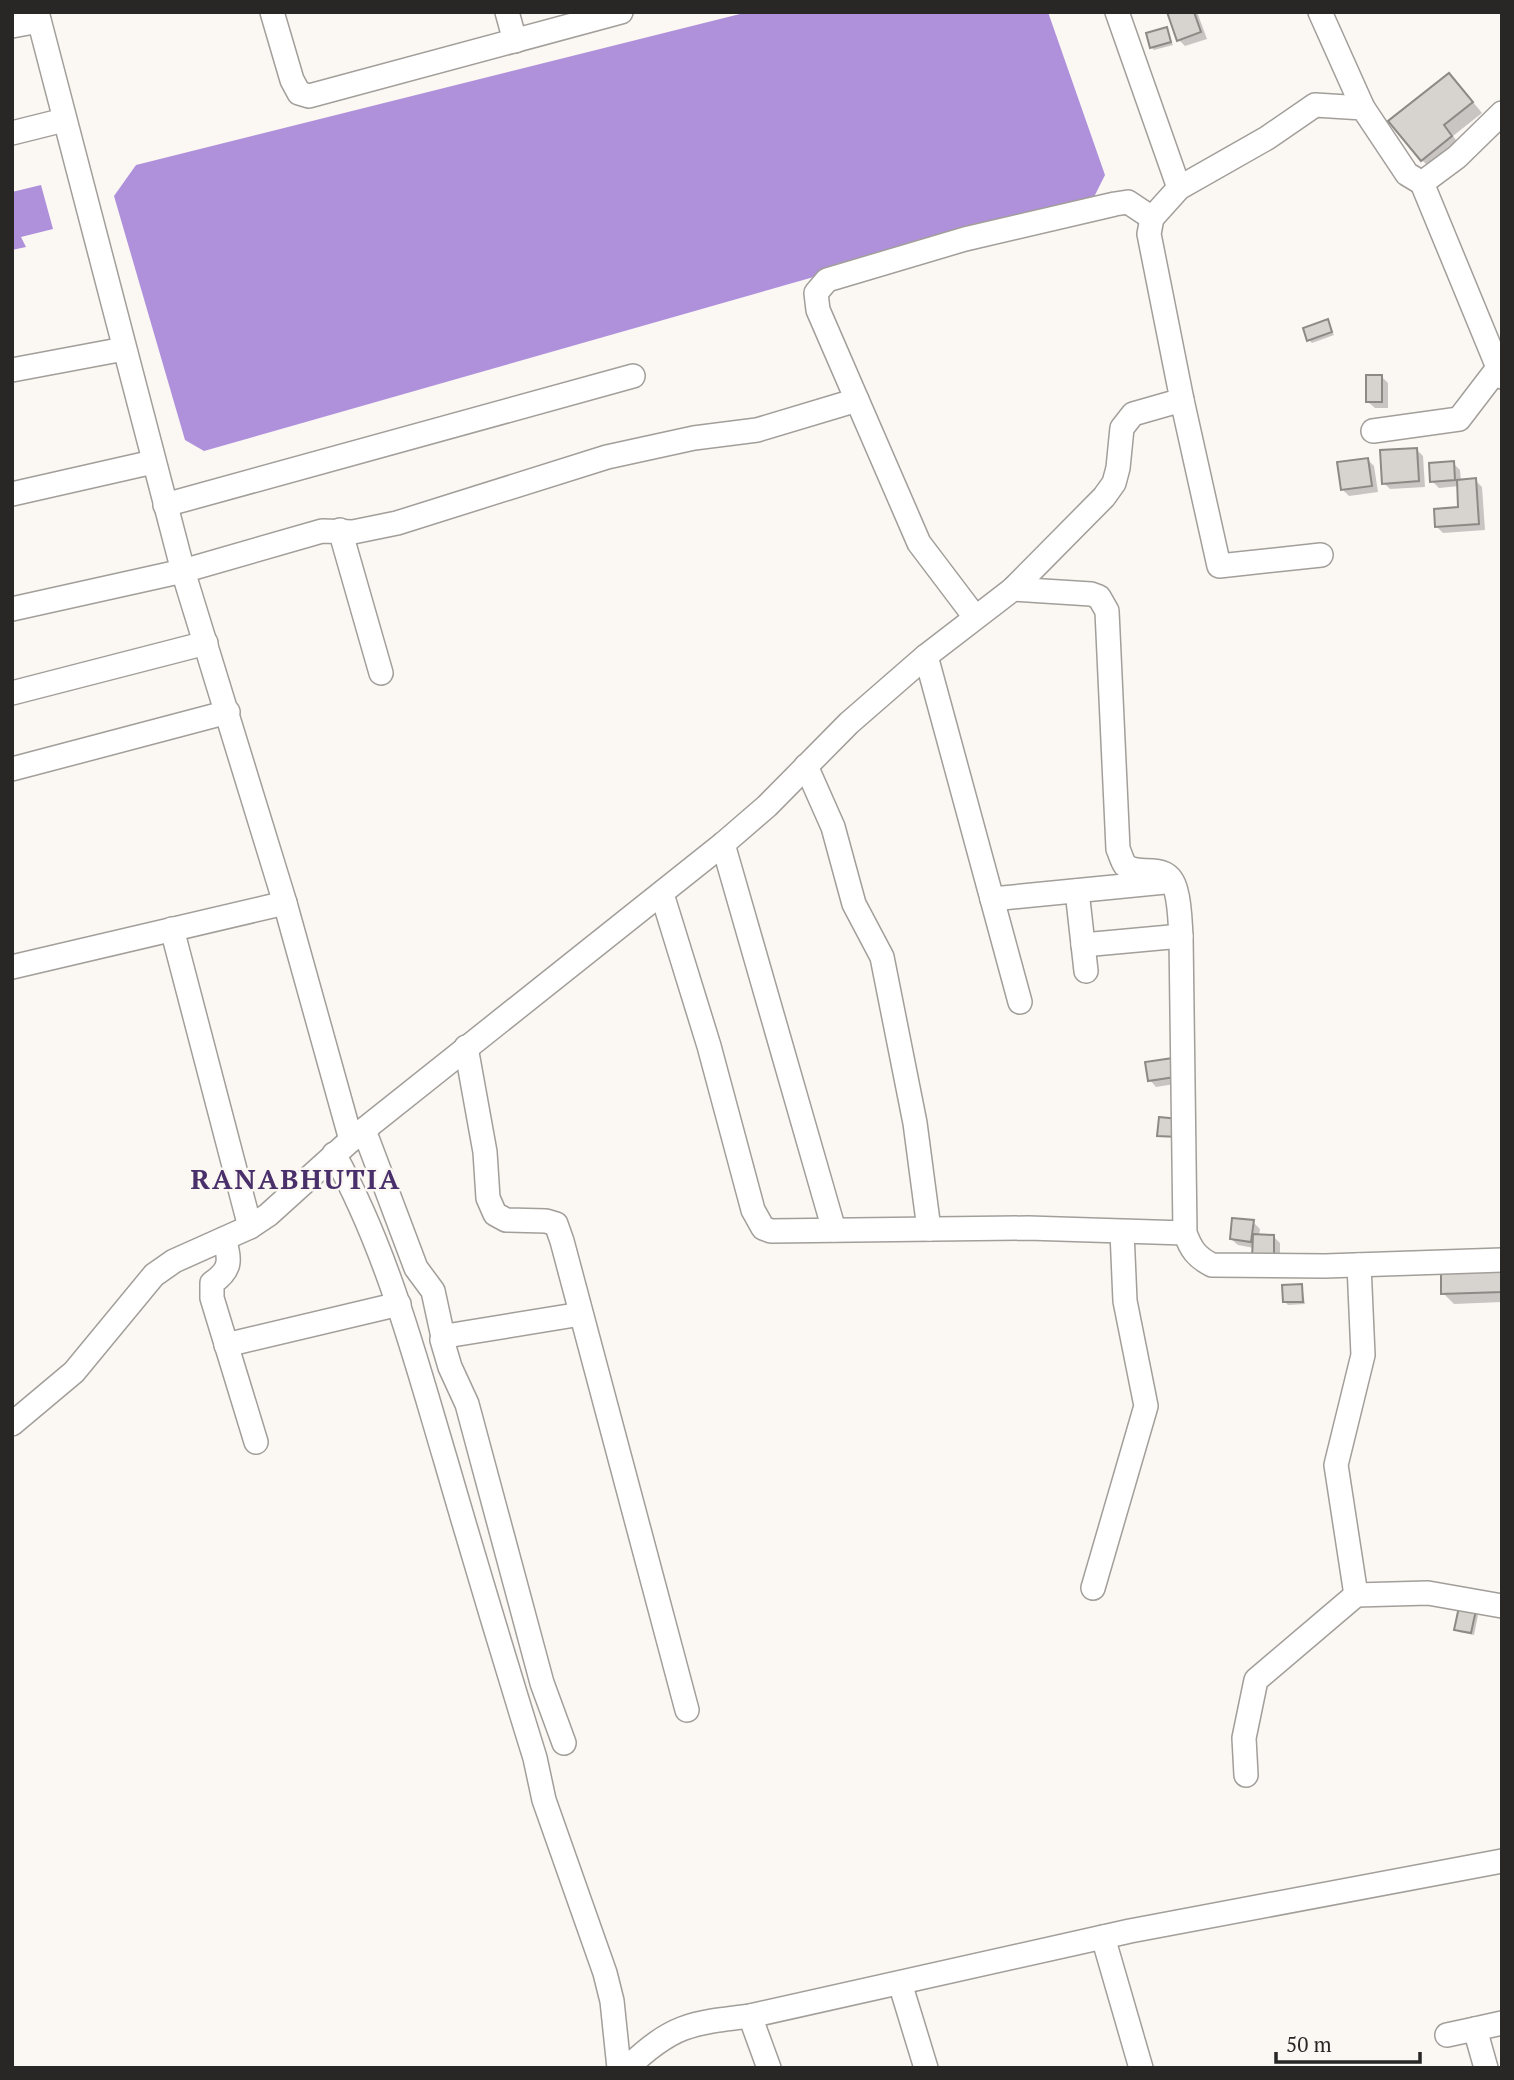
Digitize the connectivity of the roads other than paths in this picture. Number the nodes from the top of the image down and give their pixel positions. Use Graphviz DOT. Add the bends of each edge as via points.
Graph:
graph roads {
  1 [pos="272,12"];
  2 [pos="507,12"];
  3 [pos="1117,12"];
  4 [pos="1320,12"];
  5 [pos="608,14"];
  6 [pos="38,17"];
  7 [pos="12,26"];
  8 [pos="515,41"];
  9 [pos="1363,108"];
  10 [pos="1502,113"];
  11 [pos="64,120"];
  12 [pos="12,133"];
  13 [pos="1422,183"];
  14 [pos="1179,188"];
  15 [pos="1152,218"];
  16 [pos="124,349"];
  17 [pos="12,370"];
  18 [pos="1500,372"];
  19 [pos="633,376"];
  20 [pos="857,400"];
  21 [pos="1182,400"];
  22 [pos="1373,431"];
  23 [pos="153,462"];
  24 [pos="12,494"];
  25 [pos="165,505"];
  26 [pos="340,530"];
  27 [pos="1321,555"];
  28 [pos="183,571"];
  29 [pos="1013,589"];
  30 [pos="12,609"];
  31 [pos="975,617"];
  32 [pos="206,643"];
  33 [pos="926,656"];
  34 [pos="381,673"];
  35 [pos="12,693"];
  36 [pos="228,712"];
  37 [pos="806,766"];
  38 [pos="12,769"];
  39 [pos="723,844"];
  40 [pos="1172,881"];
  41 [pos="1077,891"];
  42 [pos="662,894"];
  43 [pos="992,899"];
  44 [pos="285,903"];
  45 [pos="172,929"];
  46 [pos="1181,936"];
  47 [pos="1083,946"];
  48 [pos="12,967"];
  49 [pos="1086,971"];
  50 [pos="1020,1002"];
  51 [pos="466,1047"];
  52 [pos="350,1141"];
  53 [pos="250,1227"];
  54 [pos="929,1229"];
  55 [pos="834,1230"];
  56 [pos="1122,1232"];
  57 [pos="1185,1233"];
  58 [pos="224,1239"];
  59 [pos="1502,1261"];
  60 [pos="1359,1265"];
  61 [pos="399,1304"];
  62 [pos="581,1314"];
  63 [pos="443,1337"];
  64 [pos="226,1345"];
  65 [pos="12,1424"];
  66 [pos="256,1442"];
  67 [pos="1093,1588"];
  68 [pos="1356,1595"];
  69 [pos="1502,1606"];
  70 [pos="687,1710"];
  71 [pos="564,1743"];
  72 [pos="1246,1774"];
  73 [pos="1502,1861"];
  74 [pos="1103,1937"];
  75 [pos="900,1983"];
  76 [pos="750,2016"];
  77 [pos="1502,2023"];
  78 [pos="1475,2029"];
  79 [pos="1447,2035"];
  80 [pos="619,2068"];
  81 [pos="627,2068"];
  82 [pos="769,2068"];
  83 [pos="926,2068"];
  84 [pos="1141,2068"];
  85 [pos="1486,2068"];
  1 -- 8 [label="street" via="292,80 299,93 309,96"];
  2 -- 8 [label="street"];
  3 -- 14 [label="street"];
  4 -- 9 [label="street"];
  5 -- 8 [label="street"];
  6 -- 7 [label="street"];
  6 -- 11 [label="street"];
  9 -- 13 [label="street" via="1407,174"];
  9 -- 14 [label="street" via="1315,105"];
  10 -- 13 [label="street"];
  11 -- 12 [label="street"];
  11 -- 16 [label="street"];
  13 -- 18 [label="street"];
  14 -- 15 [label="street"];
  15 -- 20 [label="street" via="1128,202 1115,204 965,239 827,280 815,300"];
  15 -- 21 [label="street" via="1149,234"];
  16 -- 17 [label="street"];
  16 -- 23 [label="street"];
  18 -- 22 [label="street" via="1460,419"];
  19 -- 25 [label="street"];
  20 -- 26 [label="street" via="757,430 607,457 397,523 353,532"];
  20 -- 31 [label="street" via="925,555"];
  21 -- 27 [label="street" via="1219,565"];
  21 -- 29 [label="street" via="1133,414 1122,428 1114,482 1104,497"];
  23 -- 24 [label="street"];
  23 -- 25 [label="street"];
  25 -- 28 [label="street"];
  26 -- 28 [label="street" via="322,531"];
  26 -- 34 [label="street"];
  28 -- 30 [label="street"];
  28 -- 32 [label="street"];
  29 -- 31 [label="street"];
  29 -- 40 [label="street" via="1091,594 1104,602 1118,849 1125,865 1156,869"];
  31 -- 33 [label="street"];
  32 -- 35 [label="street"];
  32 -- 36 [label="street"];
  33 -- 37 [label="street"];
  33 -- 43 [label="street"];
  36 -- 38 [label="street"];
  36 -- 44 [label="street"];
  37 -- 39 [label="street"];
  37 -- 54 [label="street" via="832,827 854,904 882,957 912,1110"];
  39 -- 42 [label="street"];
  39 -- 55 [label="street"];
  40 -- 41 [label="street"];
  40 -- 46 [label="street"];
  41 -- 43 [label="street"];
  41 -- 47 [label="street"];
  42 -- 51 [label="street"];
  42 -- 55 [label="street" via="758,1222 771,1231"];
  43 -- 50 [label="street"];
  44 -- 45 [label="street"];
  44 -- 52 [label="street"];
  45 -- 48 [label="street"];
  45 -- 53 [label="street"];
  46 -- 47 [label="street"];
  46 -- 57 [label="street"];
  47 -- 49 [label="street"];
  51 -- 52 [label="street"];
  51 -- 62 [label="street" via="485,1152 488,1198 495,1214 506,1220 556,1224"];
  52 -- 53 [label="street"];
  52 -- 61 [label="street" via="366,1216"];
  52 -- 63 [label="street" via="416,1268 433,1291"];
  53 -- 58 [label="street"];
  54 -- 55 [label="street"];
  54 -- 56 [label="street"];
  56 -- 57 [label="street"];
  56 -- 67 [label="street" via="1125,1301 1146,1406"];
  57 -- 60 [label="street" via="1198,1258 1212,1265"];
  58 -- 64 [label="street" via="230,1264 210,1289"];
  58 -- 65 [label="street" via="154,1275 74,1372"];
  59 -- 60 [label="street"];
  60 -- 68 [label="street" via="1363,1355 1336,1465"];
  61 -- 64 [label="street"];
  61 -- 80 [label="street" via="544,1800 605,1973"];
  62 -- 63 [label="street"];
  62 -- 70 [label="street"];
  63 -- 71 [label="street" via="473,1426 542,1683"];
  64 -- 66 [label="street"];
  68 -- 69 [label="street" via="1429,1593"];
  68 -- 72 [label="street" via="1256,1680 1244,1738"];
  73 -- 74 [label="street"];
  74 -- 75 [label="street"];
  74 -- 84 [label="street"];
  75 -- 76 [label="street"];
  75 -- 83 [label="street"];
  76 -- 81 [label="street" via="692,2023 657,2039"];
  76 -- 82 [label="street"];
  77 -- 78 [label="street"];
  78 -- 79 [label="street"];
  78 -- 85 [label="street"];
}
